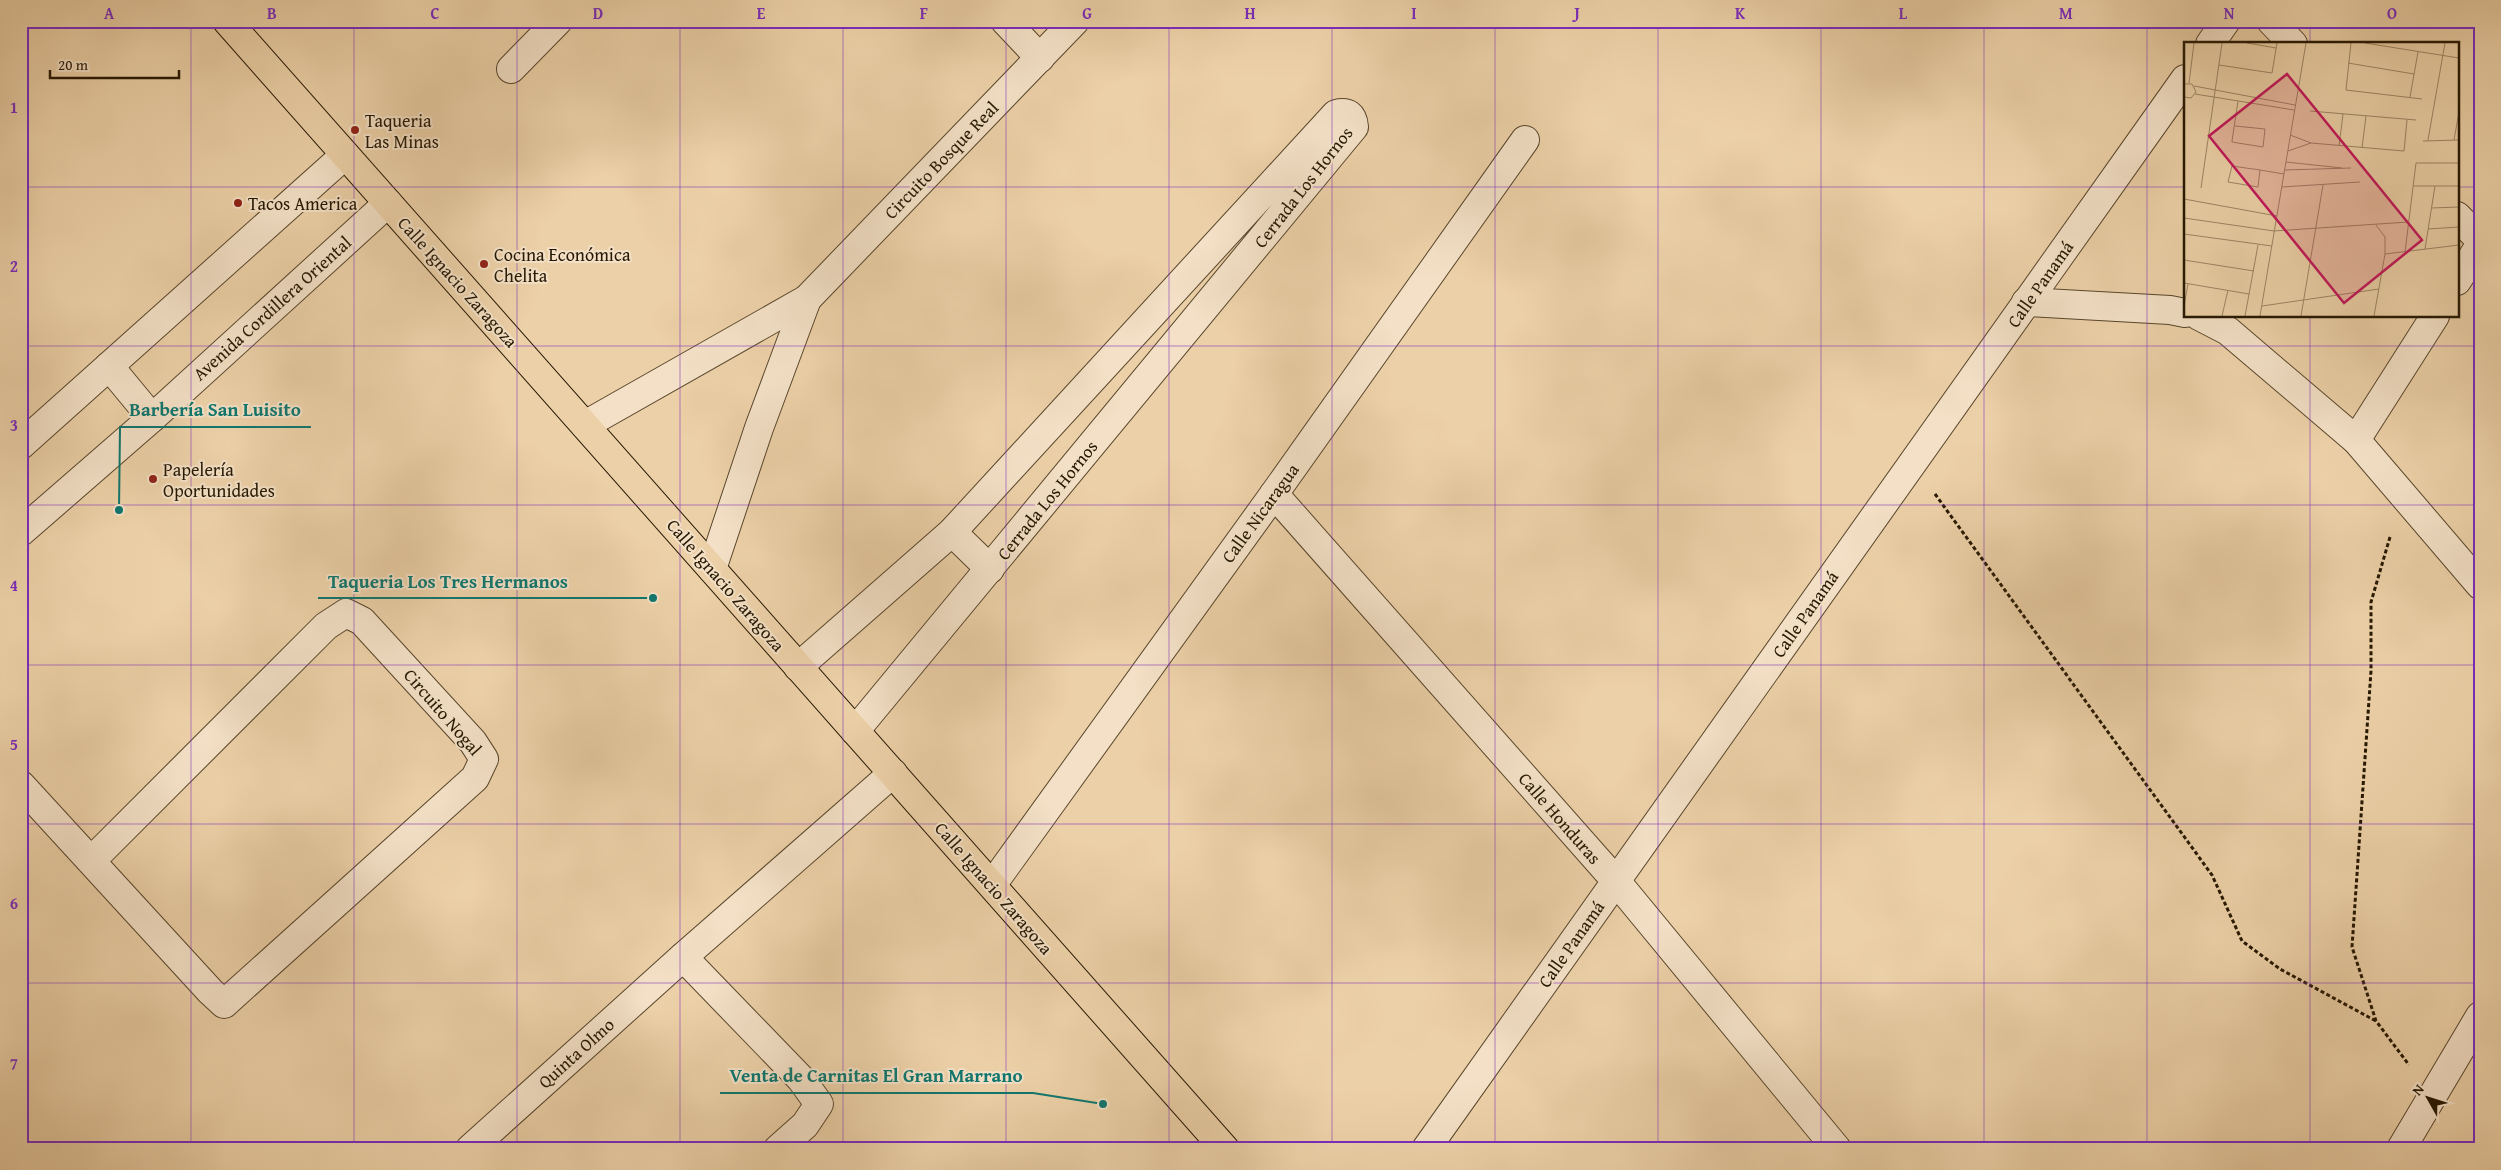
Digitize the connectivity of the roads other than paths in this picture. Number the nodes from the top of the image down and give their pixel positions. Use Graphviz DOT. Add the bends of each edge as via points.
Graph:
graph roads {
  1 [pos="227,21"];
  2 [pos="558,21"];
  3 [pos="1005,21"];
  4 [pos="1075,21"];
  5 [pos="2226,21"];
  6 [pos="2271,21"];
  7 [pos="2211,42"];
  8 [pos="2291,42"];
  9 [pos="1040,58"];
  10 [pos="511,69"];
  11 [pos="2184,81"];
  12 [pos="1525,140"];
  13 [pos="345,155"];
  14 [pos="388,203"];
  15 [pos="2458,217"];
  16 [pos="2480,240"];
  17 [pos="2480,245"];
  18 [pos="2458,279"];
  19 [pos="807,299"];
  20 [pos="2026,302"];
  21 [pos="2184,313"];
  22 [pos="2203,318"];
  23 [pos="2434,318"];
  24 [pos="109,366"];
  25 [pos="152,418"];
  26 [pos="585,425"];
  27 [pos="2356,440"];
  28 [pos="21,445"];
  29 [pos="1274,494"];
  30 [pos="21,532"];
  31 [pos="952,532"];
  32 [pos="712,569"];
  33 [pos="990,569"];
  34 [pos="2480,585"];
  35 [pos="798,667"];
  36 [pos="855,731"];
  37 [pos="893,773"];
  38 [pos="21,785"];
  39 [pos="91,861"];
  40 [pos="1616,881"];
  41 [pos="992,885"];
  42 [pos="683,956"];
  43 [pos="2480,1016"];
  44 [pos="1221,1148"];
  45 [pos="470,1149"];
  46 [pos="778,1149"];
  47 [pos="1426,1149"];
  48 [pos="1838,1149"];
  49 [pos="2401,1149"];
  1 -- 13 [label="main road, Calle Ignacio Zaragoza"];
  2 -- 10 [label="street"];
  3 -- 9 [label="street"];
  4 -- 9 [label="street, Circuito Bosque Real"];
  5 -- 7 [label="street"];
  6 -- 8 [label="street"];
  9 -- 19 [label="street, Circuito Bosque Real"];
  11 -- 20 [label="street, Calle Panamá"];
  12 -- 29 [label="street, Calle Nicaragua"];
  13 -- 14 [label="main road, Calle Ignacio Zaragoza"];
  13 -- 24 [label="street"];
  14 -- 25 [label="street, Avenida Cordillera Oriental"];
  14 -- 26 [label="main road, Calle Ignacio Zaragoza"];
  15 -- 16 [label="street"];
  17 -- 18 [label="street"];
  19 -- 26 [label="street, Circuito Bosque Real"];
  19 -- 32 [label="street, Circuito Bosque Real"];
  20 -- 21 [label="street"];
  20 -- 40 [label="street, Calle Panamá"];
  22 -- 27 [label="street" via="2228,331"];
  23 -- 27 [label="street"];
  24 -- 25 [label="street"];
  24 -- 28 [label="street"];
  25 -- 30 [label="street, Avenida Cordillera Oriental"];
  26 -- 32 [label="main road, Calle Ignacio Zaragoza"];
  27 -- 34 [label="street"];
  29 -- 40 [label="street, Calle Honduras"];
  29 -- 41 [label="street, Calle Nicaragua"];
  31 -- 33 [label="street, Cerrada Los Hornos"];
  31 -- 33 [label="street, Cerrada Los Hornos" via="1336,114 1350,114 1354,127"];
  31 -- 35 [label="street, Cerrada Los Hornos"];
  32 -- 35 [label="main road, Calle Ignacio Zaragoza"];
  33 -- 36 [label="street, Cerrada Los Hornos"];
  35 -- 36 [label="main road, Calle Ignacio Zaragoza"];
  36 -- 37 [label="main road, Calle Ignacio Zaragoza"];
  37 -- 41 [label="main road, Calle Ignacio Zaragoza"];
  37 -- 42 [label="street, Quinta Olmo"];
  38 -- 39 [label="street, Circuito Nogal"];
  39 -- 39 [label="street, Circuito Nogal" via="224,1004 475,778 484,759 473,742 362,621 346,613 326,626"];
  40 -- 47 [label="street, Calle Panamá"];
  40 -- 48 [label="street, Calle Honduras"];
  41 -- 44 [label="main road, Calle Ignacio Zaragoza"];
  42 -- 45 [label="street, Quinta Olmo"];
  42 -- 46 [label="street" via="801,1079 819,1104 805,1125"];
  43 -- 49 [label="street"];
}
